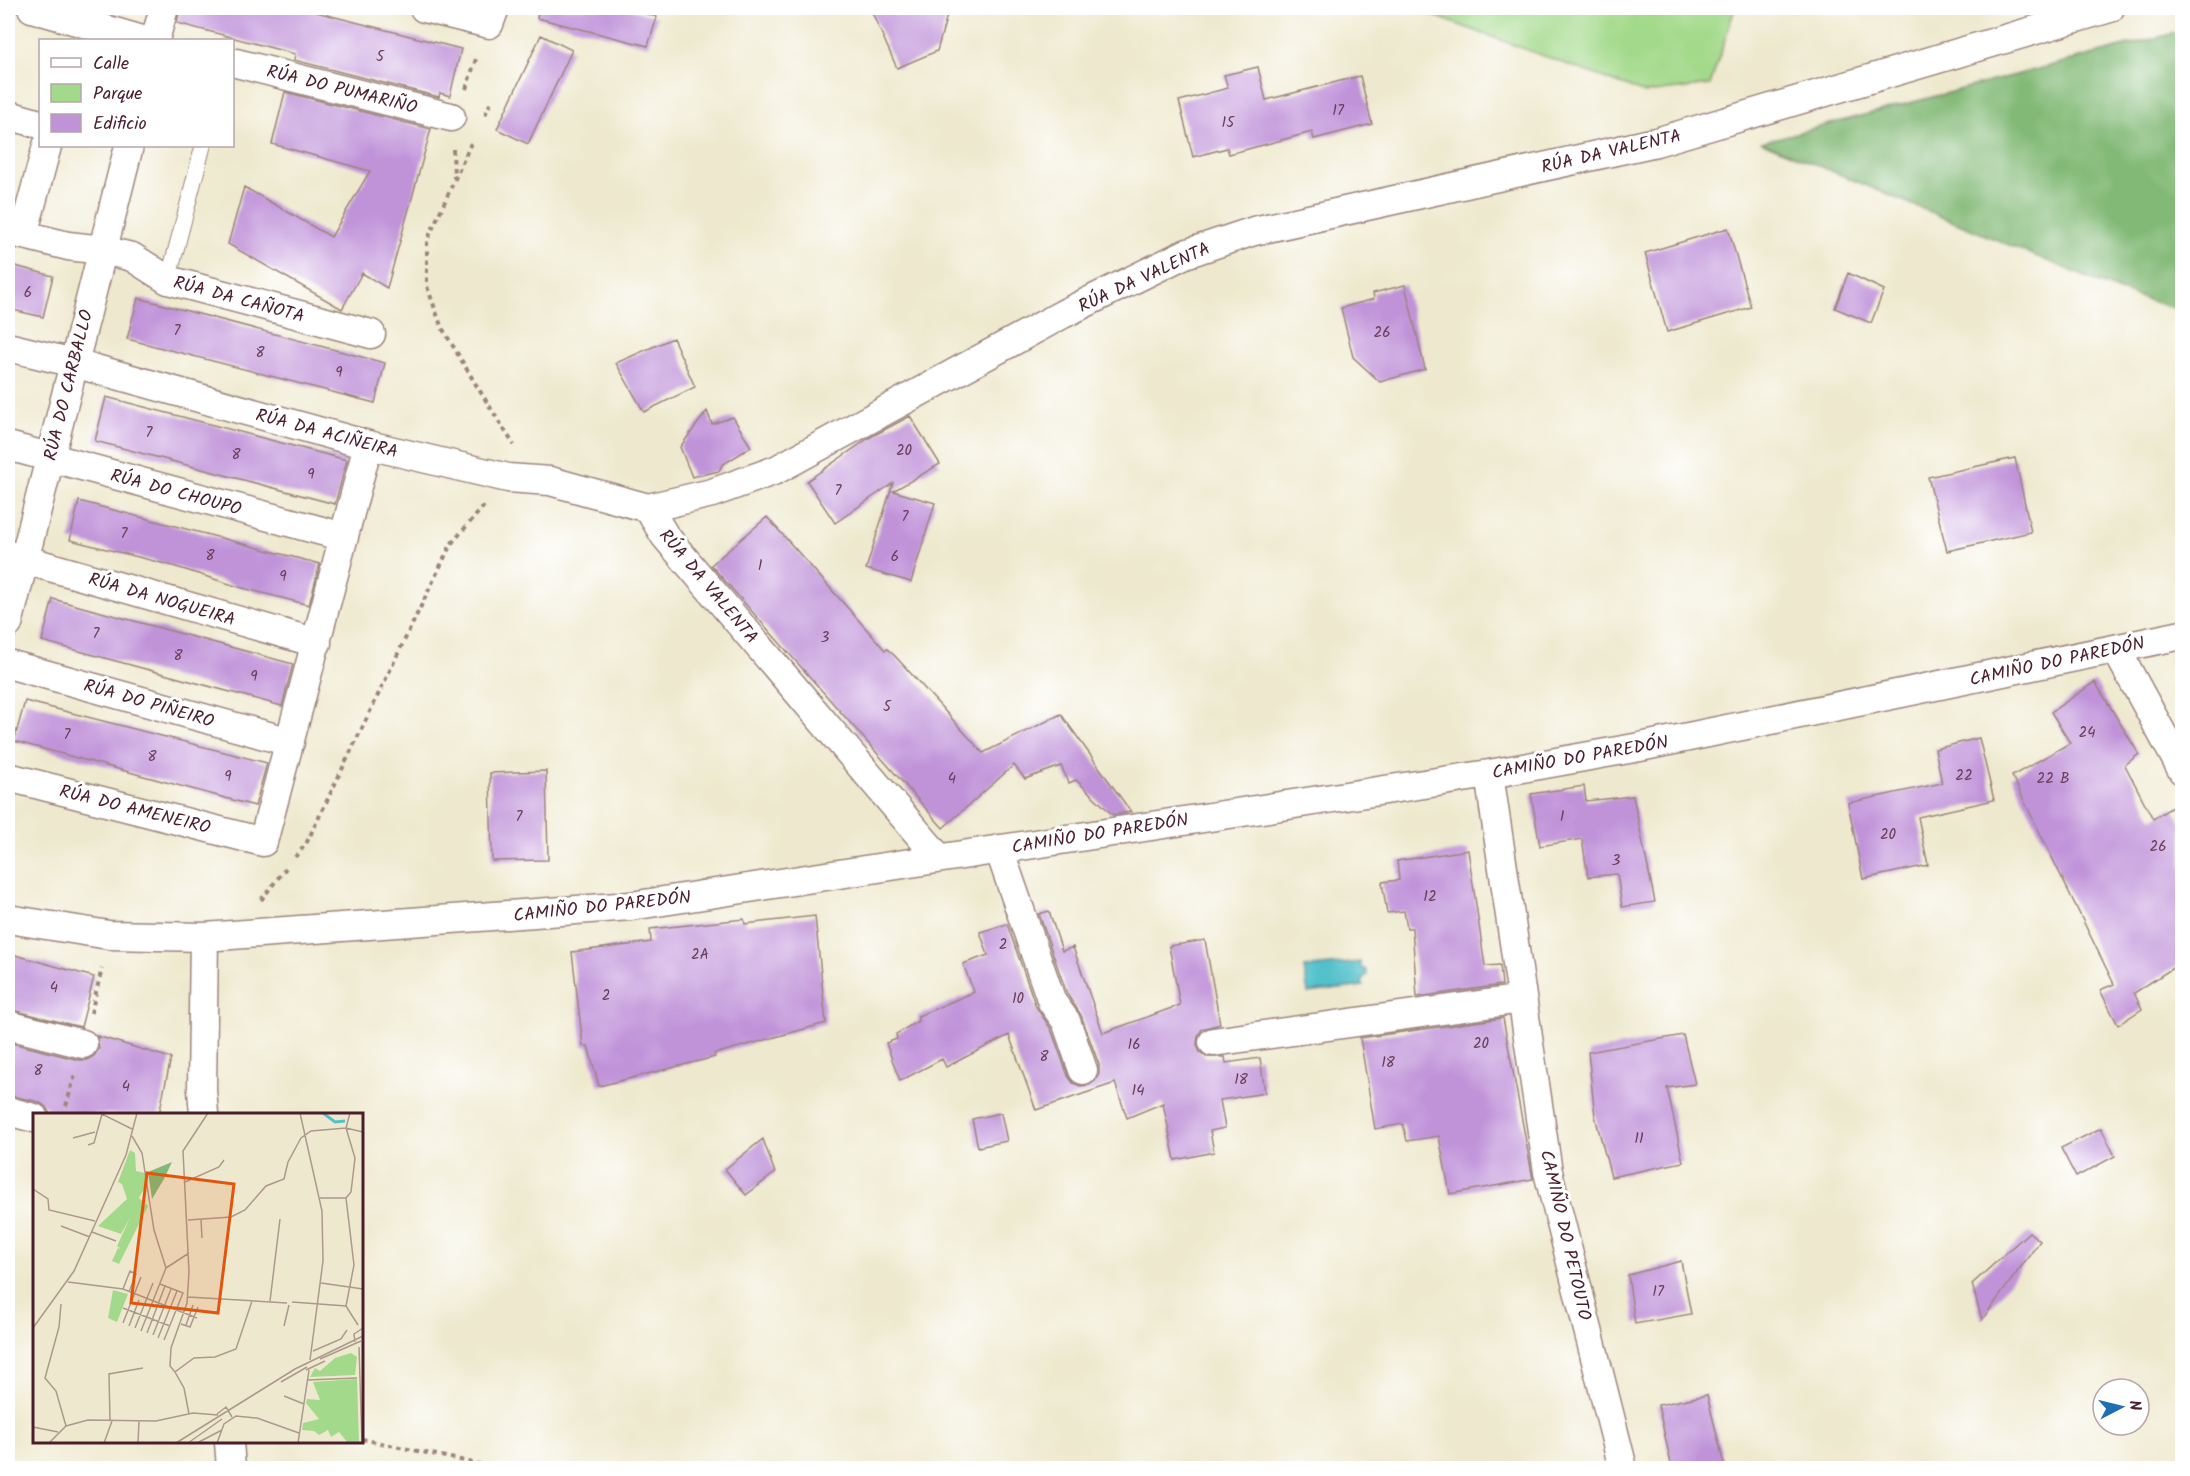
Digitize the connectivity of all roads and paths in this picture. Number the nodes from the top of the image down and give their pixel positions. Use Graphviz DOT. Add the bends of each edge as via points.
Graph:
graph roads {
  1 [pos="32,8"];
  2 [pos="164,8"];
  3 [pos="424,8"];
  4 [pos="2110,8"];
  5 [pos="492,16"];
  6 [pos="74,30"];
  7 [pos="135,39"];
  8 [pos="155,39"];
  9 [pos="234,63"];
  10 [pos="491,102"];
  11 [pos="8,115"];
  12 [pos="451,117"];
  13 [pos="482,121"];
  14 [pos="39,123"];
  15 [pos="473,140"];
  16 [pos="47,147"];
  17 [pos="129,147"];
  18 [pos="203,147"];
  19 [pos="15,233"];
  20 [pos="103,250"];
  21 [pos="168,280"];
  22 [pos="371,334"];
  23 [pos="8,347"];
  24 [pos="74,363"];
  25 [pos="8,446"];
  26 [pos="368,446"];
  27 [pos="50,457"];
  28 [pos="508,478"];
  29 [pos="550,481"];
  30 [pos="648,508"];
  31 [pos="344,537"];
  32 [pos="16,557"];
  33 [pos="8,624"];
  34 [pos="2182,635"];
  35 [pos="317,643"];
  36 [pos="2116,649"];
  37 [pos="8,664"];
  38 [pos="290,742"];
  39 [pos="2182,770"];
  40 [pos="1489,774"];
  41 [pos="8,777"];
  42 [pos="999,849"];
  43 [pos="939,858"];
  44 [pos="8,919"];
  45 [pos="233,935"];
  46 [pos="204,937"];
  47 [pos="1522,999"];
  48 [pos="8,1025"];
  49 [pos="1213,1042"];
  50 [pos="83,1044"];
  51 [pos="1083,1070"];
  52 [pos="8,1111"];
  53 [pos="204,1113"];
  54 [pos="33,1118"];
  55 [pos="363,1439"];
  56 [pos="229,1443"];
  57 [pos="231,1468"];
  58 [pos="497,1468"];
  59 [pos="1623,1468"];
  1 -- 6 [label="street"];
  2 -- 8 [label="street"];
  3 -- 5 [label="street"];
  4 -- 30 [label="street, RÚA DA VALENTA" via="1656,142 1254,231 1185,254 1063,314 776,470 712,493"];
  5 -- 12 [label="path" via="463,98"];
  6 -- 7 [label="street"];
  9 -- 12 [label="street, RÚA DO PUMARIÑO"];
  10 -- 13 [label="path"];
  11 -- 14 [label="street"];
  15 -- 29 [label="path" via="427,241 427,286 441,326 509,440"];
  16 -- 19 [label="street"];
  17 -- 20 [label="street, RÚA DO CARBALLO"];
  18 -- 21 [label="lane"];
  19 -- 20 [label="street, RÚA DA CAÑOTA"];
  20 -- 21 [label="street, RÚA DA CAÑOTA" via="132,257"];
  20 -- 24 [label="street, RÚA DO CARBALLO"];
  21 -- 22 [label="street, RÚA DA CAÑOTA"];
  23 -- 24 [label="street, RÚA DA ACIÑEIRA"];
  24 -- 26 [label="street, RÚA DA ACIÑEIRA"];
  24 -- 27 [label="street, RÚA DO CARBALLO"];
  25 -- 27 [label="street, RÚA DO CHOUPO"];
  26 -- 28 [label="street, RÚA DA ACIÑEIRA"];
  26 -- 31 [label="street"];
  27 -- 31 [label="street, RÚA DO CHOUPO"];
  27 -- 32 [label="street, RÚA DO CARBALLO"];
  28 -- 29 [label="street, RÚA DA ACIÑEIRA"];
  28 -- 45 [label="path" via="451,544 306,844"];
  29 -- 30 [label="street, RÚA DA ACIÑEIRA"];
  30 -- 43 [label="street, RÚA DA VALENTA" via="665,536"];
  31 -- 35 [label="street"];
  32 -- 33 [label="street, RÚA DO CARBALLO"];
  32 -- 35 [label="street, RÚA DA NOGUEIRA"];
  34 -- 36 [label="street, CAMIÑO DO PAREDÓN"];
  35 -- 38 [label="street"];
  36 -- 39 [label="street"];
  36 -- 40 [label="street, CAMIÑO DO PAREDÓN" via="1640,747"];
  37 -- 38 [label="street, RÚA DO PIÑEIRO"];
  38 -- 41 [label="street, RÚA DO AMENEIRO" via="263,842"];
  40 -- 42 [label="street, CAMIÑO DO PAREDÓN"];
  40 -- 47 [label="street, CAMIÑO DO PETOUTO"];
  42 -- 43 [label="street, CAMIÑO DO PAREDÓN"];
  42 -- 51 [label="street" via="1052,1002 1066,1021"];
  43 -- 45 [label="street, CAMIÑO DO PAREDÓN" via="631,906"];
  44 -- 46 [label="street, CAMIÑO DO PAREDÓN" via="109,935"];
  45 -- 46 [label="street, CAMIÑO DO PAREDÓN"];
  46 -- 53 [label="street"];
  47 -- 49 [label="street"];
  47 -- 59 [label="street, CAMIÑO DO PETOUTO" via="1548,1172"];
  48 -- 50 [label="street"];
  52 -- 54 [label="street"];
  55 -- 58 [label="path"];
  56 -- 57 [label="street"];
}
